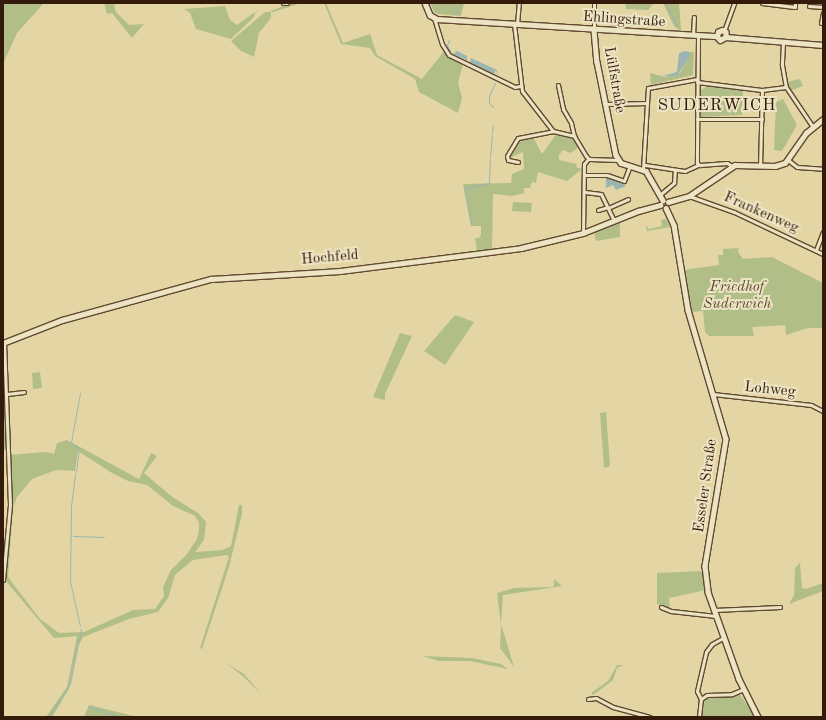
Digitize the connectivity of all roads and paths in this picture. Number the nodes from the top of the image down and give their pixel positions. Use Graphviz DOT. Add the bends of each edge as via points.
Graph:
graph roads {
  1 [pos="283,3"];
  2 [pos="287,3"];
  3 [pos="425,3"];
  4 [pos="519,3"];
  5 [pos="594,3"];
  6 [pos="734,3"];
  7 [pos="762,3"];
  8 [pos="795,3"];
  9 [pos="809,6"];
  10 [pos="823,7"];
  11 [pos="823,13"];
  12 [pos="694,17"];
  13 [pos="434,18"];
  14 [pos="821,23"];
  15 [pos="516,24"];
  16 [pos="594,30"];
  17 [pos="724,31"];
  18 [pos="693,36"];
  19 [pos="717,36"];
  20 [pos="698,37"];
  21 [pos="726,37"];
  22 [pos="783,43"];
  23 [pos="823,45"];
  24 [pos="697,80"];
  25 [pos="558,85"];
  26 [pos="520,86"];
  27 [pos="786,87"];
  28 [pos="762,90"];
  29 [pos="647,103"];
  30 [pos="606,104"];
  31 [pos="697,119"];
  32 [pos="762,119"];
  33 [pos="823,119"];
  34 [pos="813,127"];
  35 [pos="552,131"];
  36 [pos="574,136"];
  37 [pos="588,159"];
  38 [pos="618,160"];
  39 [pos="788,160"];
  40 [pos="518,162"];
  41 [pos="697,163"];
  42 [pos="760,164"];
  43 [pos="630,165"];
  44 [pos="732,166"];
  45 [pos="644,167"];
  46 [pos="823,169"];
  47 [pos="675,170"];
  48 [pos="584,175"];
  49 [pos="585,192"];
  50 [pos="662,193"];
  51 [pos="690,196"];
  52 [pos="628,199"];
  53 [pos="663,200"];
  54 [pos="668,202"];
  55 [pos="660,205"];
  56 [pos="608,207"];
  57 [pos="666,208"];
  58 [pos="598,210"];
  59 [pos="614,221"];
  60 [pos="823,232"];
  61 [pos="582,233"];
  62 [pos="816,250"];
  63 [pos="823,254"];
  64 [pos="4,343"];
  65 [pos="24,392"];
  66 [pos="7,394"];
  67 [pos="713,394"];
  68 [pos="823,411"];
  69 [pos="3,580"];
  70 [pos="661,607"];
  71 [pos="780,607"];
  72 [pos="714,610"];
  73 [pos="716,616"];
  74 [pos="724,638"];
  75 [pos="744,689"];
  76 [pos="588,699"];
  77 [pos="701,699"];
  78 [pos="650,717"];
  79 [pos="699,717"];
  80 [pos="758,717"];
  1 -- 2 [label="street"];
  3 -- 13 [label="street"];
  4 -- 15 [label="street"];
  5 -- 16 [label="street, Lülfstraße"];
  6 -- 17 [label="street"];
  7 -- 8 [label="street" via="795,7"];
  9 -- 10 [label="street"];
  11 -- 14 [label="street"];
  12 -- 18 [label="street"];
  13 -- 15 [label="street, Ehlingstraße"];
  13 -- 26 [label="street" via="442,44 453,58"];
  15 -- 16 [label="street, Ehlingstraße"];
  15 -- 26 [label="street"];
  16 -- 18 [label="street, Ehlingstraße"];
  16 -- 30 [label="street, Lülfstraße" via="597,62"];
  17 -- 19 [label="street" via="719,31"];
  17 -- 21 [label="street"];
  18 -- 20 [label="street, Ehlingstraße"];
  19 -- 20 [label="street, Ehlingstraße"];
  19 -- 21 [label="street, Ehlingstraße" via="720,40"];
  20 -- 24 [label="street"];
  21 -- 22 [label="street, Ehlingstraße"];
  22 -- 23 [label="street, Ehlingstraße"];
  22 -- 27 [label="street" via="782,66"];
  24 -- 28 [label="street"];
  24 -- 29 [label="street" via="651,86 648,88"];
  24 -- 31 [label="street"];
  25 -- 36 [label="street" via="563,109 571,123"];
  26 -- 35 [label="street"];
  27 -- 28 [label="street"];
  27 -- 34 [label="street"];
  28 -- 32 [label="street"];
  29 -- 30 [label="street"];
  29 -- 45 [label="street"];
  30 -- 38 [label="street, Lülfstraße"];
  31 -- 32 [label="street"];
  31 -- 41 [label="street"];
  32 -- 42 [label="street"];
  33 -- 34 [label="street"];
  34 -- 39 [label="street"];
  35 -- 36 [label="street"];
  35 -- 40 [label="street" via="518,138 507,156 508,160"];
  36 -- 37 [label="street"];
  37 -- 38 [label="street"];
  37 -- 48 [label="street" via="584,164"];
  38 -- 43 [label="street"];
  39 -- 42 [label="street" via="778,165"];
  39 -- 46 [label="street" via="797,167"];
  41 -- 44 [label="street"];
  41 -- 47 [label="street" via="685,171"];
  42 -- 44 [label="street" via="742,163"];
  43 -- 45 [label="street"];
  43 -- 48 [label="street" via="624,180 607,175"];
  44 -- 51 [label="street"];
  45 -- 47 [label="street"];
  45 -- 50 [label="street"];
  47 -- 50 [label="street" via="674,183"];
  48 -- 49 [label="street"];
  49 -- 56 [label="street" via="601,194"];
  49 -- 61 [label="street"];
  50 -- 53 [label="street"];
  51 -- 54 [label="street"];
  51 -- 62 [label="street, Frankenweg" via="734,212"];
  52 -- 56 [label="street"];
  53 -- 54 [label="street"];
  53 -- 55 [label="street"];
  54 -- 57 [label="street"];
  55 -- 57 [label="street"];
  55 -- 59 [label="street, Hochfeld"];
  56 -- 58 [label="street"];
  56 -- 59 [label="street"];
  57 -- 67 [label="street, Esseler Straße" via="674,225 688,310"];
  59 -- 61 [label="street, Hochfeld"];
  60 -- 62 [label="street"];
  61 -- 64 [label="street, Hochfeld" via="502,251 340,270 211,279 62,320"];
  62 -- 63 [label="street, Frankenweg"];
  64 -- 66 [label="street"];
  65 -- 66 [label="street"];
  66 -- 69 [label="street" via="10,505"];
  67 -- 68 [label="street, Lohweg" via="811,405"];
  67 -- 72 [label="street, Esseler Straße" via="726,439 706,566 708,592"];
  70 -- 73 [label="street" via="671,611"];
  71 -- 72 [label="street"];
  72 -- 73 [label="street, Esseler Straße"];
  73 -- 74 [label="street, Esseler Straße"];
  74 -- 75 [label="street, Esseler Straße"];
  74 -- 77 [label="street" via="712,644 706,652 697,691"];
  75 -- 77 [label="street" via="732,694 706,695"];
  75 -- 80 [label="street, Esseler Straße"];
  76 -- 78 [label="street" via="596,698 614,707"];
  77 -- 79 [label="street"];
}
